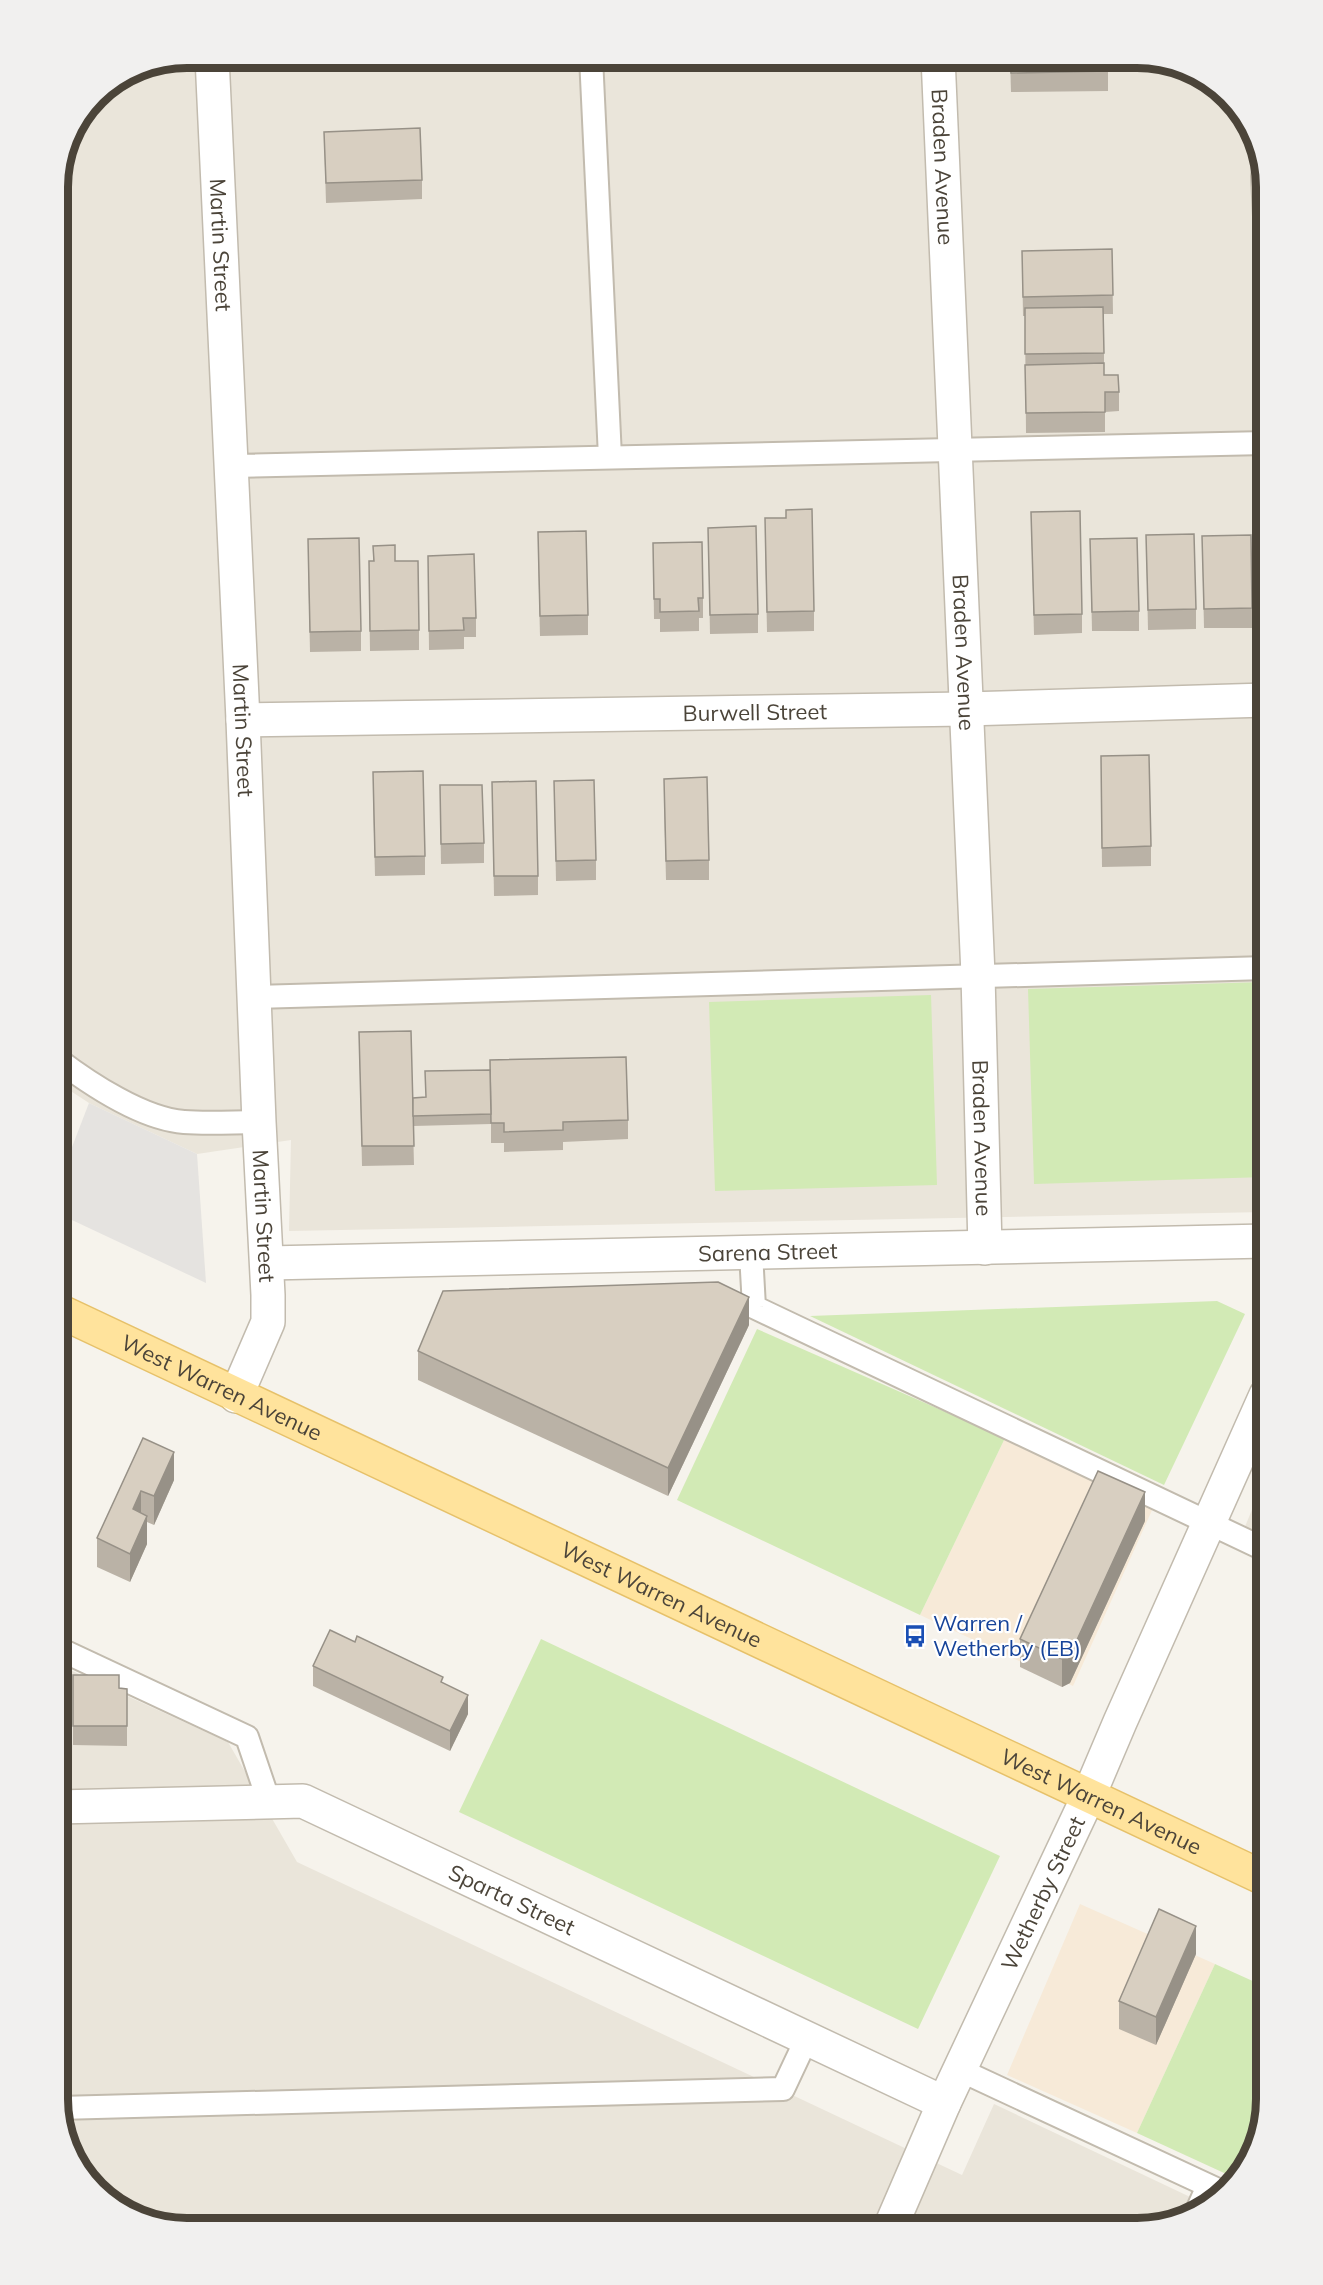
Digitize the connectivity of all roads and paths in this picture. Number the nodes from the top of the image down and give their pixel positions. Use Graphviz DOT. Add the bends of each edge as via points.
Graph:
graph roads {
  1 [pos="213,68"];
  2 [pos="592,68"];
  3 [pos="938,68"];
  4 [pos="1256,443"];
  5 [pos="955,450"];
  6 [pos="610,457"];
  7 [pos="231,466"];
  8 [pos="1256,700"];
  9 [pos="966,709"];
  10 [pos="243,720"];
  11 [pos="1256,968"];
  12 [pos="978,975"];
  13 [pos="255,997"];
  14 [pos="68,1067"];
  15 [pos="259,1122"];
  16 [pos="1256,1242"];
  17 [pos="985,1248"];
  18 [pos="751,1253"];
  19 [pos="267,1263"];
  20 [pos="68,1315"];
  21 [pos="236,1396"];
  22 [pos="1256,1417"];
  23 [pos="1208,1523"];
  24 [pos="1256,1545"];
  25 [pos="68,1653"];
  26 [pos="1089,1795"];
  27 [pos="269,1802"];
  28 [pos="68,1807"];
  29 [pos="1256,1874"];
  30 [pos="807,2038"];
  31 [pos="960,2070"];
  32 [pos="944,2103"];
  33 [pos="69,2108"];
  34 [pos="1214,2188"];
  35 [pos="894,2218"];
  1 -- 7 [label="street, Martin Street"];
  2 -- 6 [label="lane"];
  3 -- 5 [label="street, Braden Avenue"];
  4 -- 5 [label="lane"];
  5 -- 6 [label="lane"];
  5 -- 9 [label="street, Braden Avenue"];
  6 -- 7 [label="lane"];
  7 -- 10 [label="street, Martin Street"];
  8 -- 9 [label="street, Burwell Street"];
  9 -- 10 [label="street, Burwell Street"];
  9 -- 12 [label="street, Braden Avenue"];
  10 -- 13 [label="street, Martin Street"];
  11 -- 12 [label="lane"];
  12 -- 13 [label="lane"];
  12 -- 17 [label="street, Braden Avenue"];
  13 -- 15 [label="street, Martin Street"];
  14 -- 15 [label="lane" via="91,1084 156,1116 184,1122"];
  15 -- 19 [label="street, Martin Street"];
  16 -- 17 [label="street, Sarena Street"];
  17 -- 18 [label="street, Sarena Street"];
  18 -- 19 [label="street, Sarena Street"];
  18 -- 23 [label="lane" via="754,1307"];
  19 -- 21 [label="street, Martin Street" via="268,1322"];
  20 -- 21 [label="main road, West Warren Avenue"];
  21 -- 26 [label="main road, West Warren Avenue"];
  22 -- 23 [label="street, Wetherby Street"];
  23 -- 24 [label="lane"];
  23 -- 26 [label="street, Wetherby Street"];
  25 -- 27 [label="lane" via="247,1737"];
  26 -- 29 [label="main road, West Warren Avenue"];
  26 -- 31 [label="street, Wetherby Street"];
  27 -- 28 [label="street, Sparta Street"];
  27 -- 30 [label="street, Sparta Street" via="303,1801"];
  30 -- 32 [label="street, Sparta Street"];
  30 -- 33 [label="lane" via="783,2089"];
  31 -- 32 [label="street, Wetherby Street"];
  31 -- 34 [label="lane"];
  32 -- 35 [label="street, Wetherby Street"];
}
